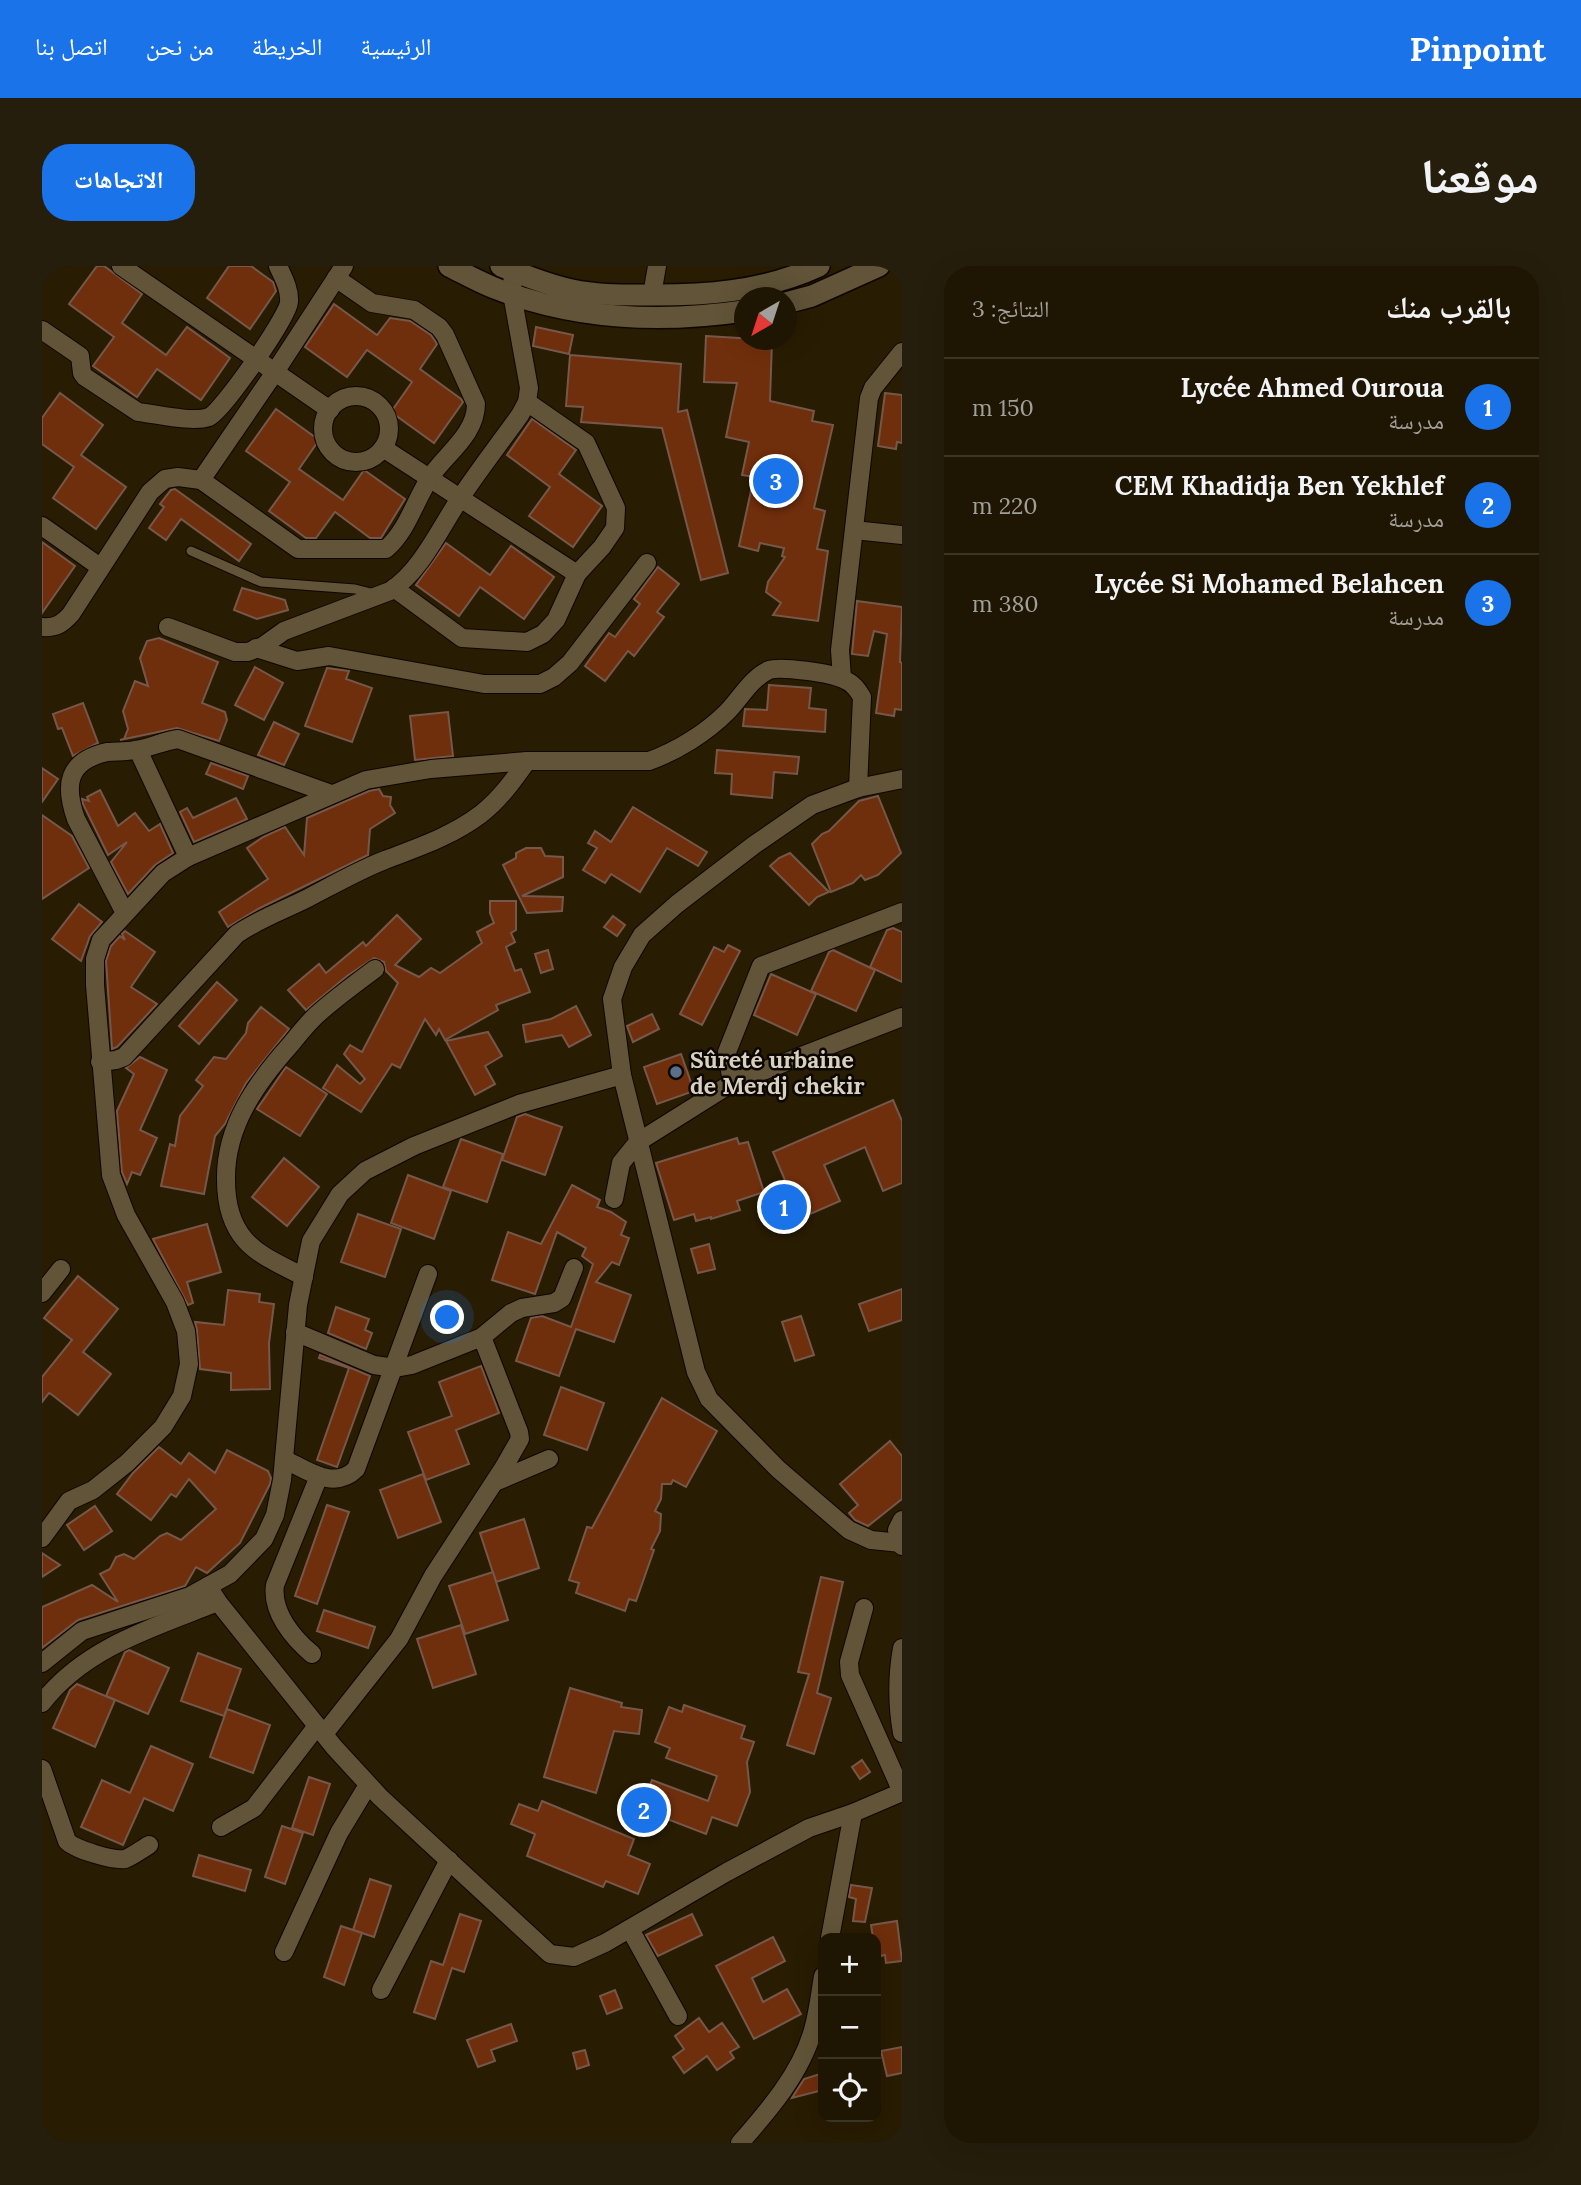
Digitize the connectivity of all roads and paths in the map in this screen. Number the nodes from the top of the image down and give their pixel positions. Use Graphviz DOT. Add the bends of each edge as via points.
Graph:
graph roads {
  1 [pos="121,266"];
  2 [pos="278,266"];
  3 [pos="449,266"];
  4 [pos="657,266"];
  5 [pos="819,266"];
  6 [pos="879,266"];
  7 [pos="507,268"];
  8 [pos="340,272"];
  9 [pos="512,294"];
  10 [pos="652,295"];
  11 [pos="797,300"];
  12 [pos="734,313"];
  13 [pos="42,330"];
  14 [pos="902,352"];
  15 [pos="256,359"];
  16 [pos="275,372"];
  17 [pos="527,402"];
  18 [pos="330,410"];
  19 [pos="383,448"];
  20 [pos="431,477"];
  21 [pos="201,480"];
  22 [pos="461,496"];
  23 [pos="42,526"];
  24 [pos="854,530"];
  25 [pos="902,536"];
  26 [pos="191,551"];
  27 [pos="647,563"];
  28 [pos="100,567"];
  29 [pos="577,574"];
  30 [pos="386,592"];
  31 [pos="42,627"];
  32 [pos="168,627"];
  33 [pos="256,649"];
  34 [pos="842,678"];
  35 [pos="138,750"];
  36 [pos="527,761"];
  37 [pos="902,779"];
  38 [pos="858,788"];
  39 [pos="331,794"];
  40 [pos="188,857"];
  41 [pos="902,912"];
  42 [pos="125,913"];
  43 [pos="375,969"];
  44 [pos="902,1017"];
  45 [pos="100,1062"];
  46 [pos="622,1075"];
  47 [pos="732,1083"];
  48 [pos="638,1142"];
  49 [pos="614,1199"];
  50 [pos="574,1268"];
  51 [pos="61,1269"];
  52 [pos="428,1275"];
  53 [pos="304,1277"];
  54 [pos="42,1293"];
  55 [pos="295,1332"];
  56 [pos="482,1337"];
  57 [pos="395,1368"];
  58 [pos="549,1458"];
  59 [pos="284,1460"];
  60 [pos="319,1476"];
  61 [pos="495,1482"];
  62 [pos="902,1520"];
  63 [pos="42,1538"];
  64 [pos="902,1545"];
  65 [pos="208,1586"];
  66 [pos="218,1602"];
  67 [pos="864,1608"];
  68 [pos="902,1648"];
  69 [pos="312,1654"];
  70 [pos="42,1663"];
  71 [pos="42,1703"];
  72 [pos="320,1730"];
  73 [pos="902,1733"];
  74 [pos="43,1774"];
  75 [pos="368,1785"];
  76 [pos="902,1792"];
  77 [pos="853,1813"];
  78 [pos="221,1827"];
  79 [pos="149,1845"];
  80 [pos="449,1860"];
  81 [pos="630,1929"];
  82 [pos="831,1933"];
  83 [pos="284,1952"];
  84 [pos="381,1990"];
  85 [pos="819,1996"];
  86 [pos="678,2016"];
  87 [pos="740,2143"];
  1 -- 15 [label="street"];
  2 -- 15 [label="street" via="289,304"];
  3 -- 9 [label="street"];
  4 -- 10 [label="street"];
  5 -- 10 [label="street" via="746,290"];
  6 -- 11 [label="street"];
  7 -- 9 [label="street"];
  7 -- 10 [label="street" via="572,290"];
  8 -- 16 [label="street"];
  8 -- 20 [label="street" via="372,303 414,310 439,327 476,404 476,417 467,433"];
  9 -- 12 [label="street" via="579,313 650,319"];
  9 -- 17 [label="street" via="529,388"];
  13 -- 15 [label="street" via="80,356 85,377 138,412 211,417"];
  14 -- 24 [label="street" via="869,398"];
  15 -- 16 [label="street"];
  16 -- 18 [label="street"];
  16 -- 21 [label="street"];
  17 -- 22 [label="street"];
  17 -- 29 [label="street" via="586,443 616,508 615,528"];
  18 -- 19 [label="street" via="343,398 355,396 376,403 388,421"];
  18 -- 19 [label="street" via="324,438 337,456 347,461 370,460"];
  19 -- 20 [label="street"];
  20 -- 21 [label="street" via="395,542 386,550 363,551 298,549"];
  20 -- 22 [label="street"];
  21 -- 28 [label="street" via="165,479 150,492"];
  22 -- 29 [label="street"];
  22 -- 30 [label="street" via="413,571"];
  23 -- 28 [label="street"];
  24 -- 25 [label="street"];
  24 -- 34 [label="street" via="840,650"];
  26 -- 30 [label="lane" via="261,582"];
  27 -- 33 [label="street" via="570,663 540,684 484,684 329,656 297,661"];
  28 -- 31 [label="street" via="62,624"];
  29 -- 30 [label="street" via="556,620 527,642 462,638"];
  30 -- 33 [label="street" via="284,631"];
  32 -- 33 [label="street" via="236,652"];
  34 -- 36 [label="street" via="769,670 717,721 649,761"];
  34 -- 38 [label="street" via="862,697"];
  35 -- 39 [label="street" via="178,739"];
  35 -- 40 [label="street"];
  35 -- 42 [label="street" via="88,758 73,772 68,789 76,819"];
  36 -- 39 [label="street" via="431,769 366,780"];
  36 -- 45 [label="street" via="503,794 455,831 259,919 237,934 124,1057"];
  37 -- 38 [label="street"];
  38 -- 46 [label="street" via="812,805 642,935 623,967 612,999"];
  39 -- 40 [label="street"];
  40 -- 42 [label="street" via="163,873"];
  41 -- 47 [label="street" via="761,966 727,1052"];
  42 -- 45 [label="street" via="101,940 95,959"];
  43 -- 53 [label="street" via="318,1013 270,1067 248,1099 226,1161 226,1196 236,1227 261,1254"];
  44 -- 47 [label="street"];
  45 -- 63 [label="street" via="111,1175 125,1215 186,1331 189,1364 182,1395 163,1427 128,1463 69,1502"];
  46 -- 48 [label="street"];
  46 -- 53 [label="street" via="519,1104 365,1171 340,1194 311,1241"];
  47 -- 48 [label="street"];
  48 -- 49 [label="street" via="621,1163"];
  48 -- 64 [label="street" via="696,1371 709,1399 778,1469 849,1530 870,1540"];
  50 -- 56 [label="street" via="562,1298 511,1313"];
  51 -- 54 [label="street"];
  52 -- 57 [label="street"];
  53 -- 55 [label="street"];
  55 -- 57 [label="street" via="374,1365"];
  55 -- 59 [label="street"];
  56 -- 57 [label="street"];
  56 -- 61 [label="street" via="519,1432 517,1446"];
  57 -- 60 [label="street" via="356,1469 336,1480"];
  58 -- 61 [label="street"];
  59 -- 60 [label="street"];
  59 -- 65 [label="street" via="275,1515 264,1539 230,1574"];
  60 -- 69 [label="street" via="274,1596 292,1633"];
  61 -- 72 [label="street" via="433,1576 399,1639"];
  62 -- 64 [label="street" via="897,1530"];
  65 -- 66 [label="street"];
  65 -- 70 [label="street" via="82,1631"];
  66 -- 71 [label="street" via="110,1645 55,1686"];
  66 -- 72 [label="street"];
  67 -- 76 [label="street" via="849,1662 850,1675"];
  68 -- 73 [label="street" via="898,1708"];
  72 -- 75 [label="street"];
  72 -- 78 [label="street" via="254,1808"];
  74 -- 79 [label="street" via="72,1847 118,1859"];
  75 -- 80 [label="street"];
  75 -- 83 [label="street" via="338,1833"];
  76 -- 77 [label="street"];
  77 -- 81 [label="street" via="809,1828"];
  77 -- 82 [label="street"];
  80 -- 81 [label="street" via="550,1954 573,1957"];
  80 -- 84 [label="street"];
  81 -- 86 [label="street"];
  85 -- 87 [label="street" via="813,2031 801,2060"];
}
